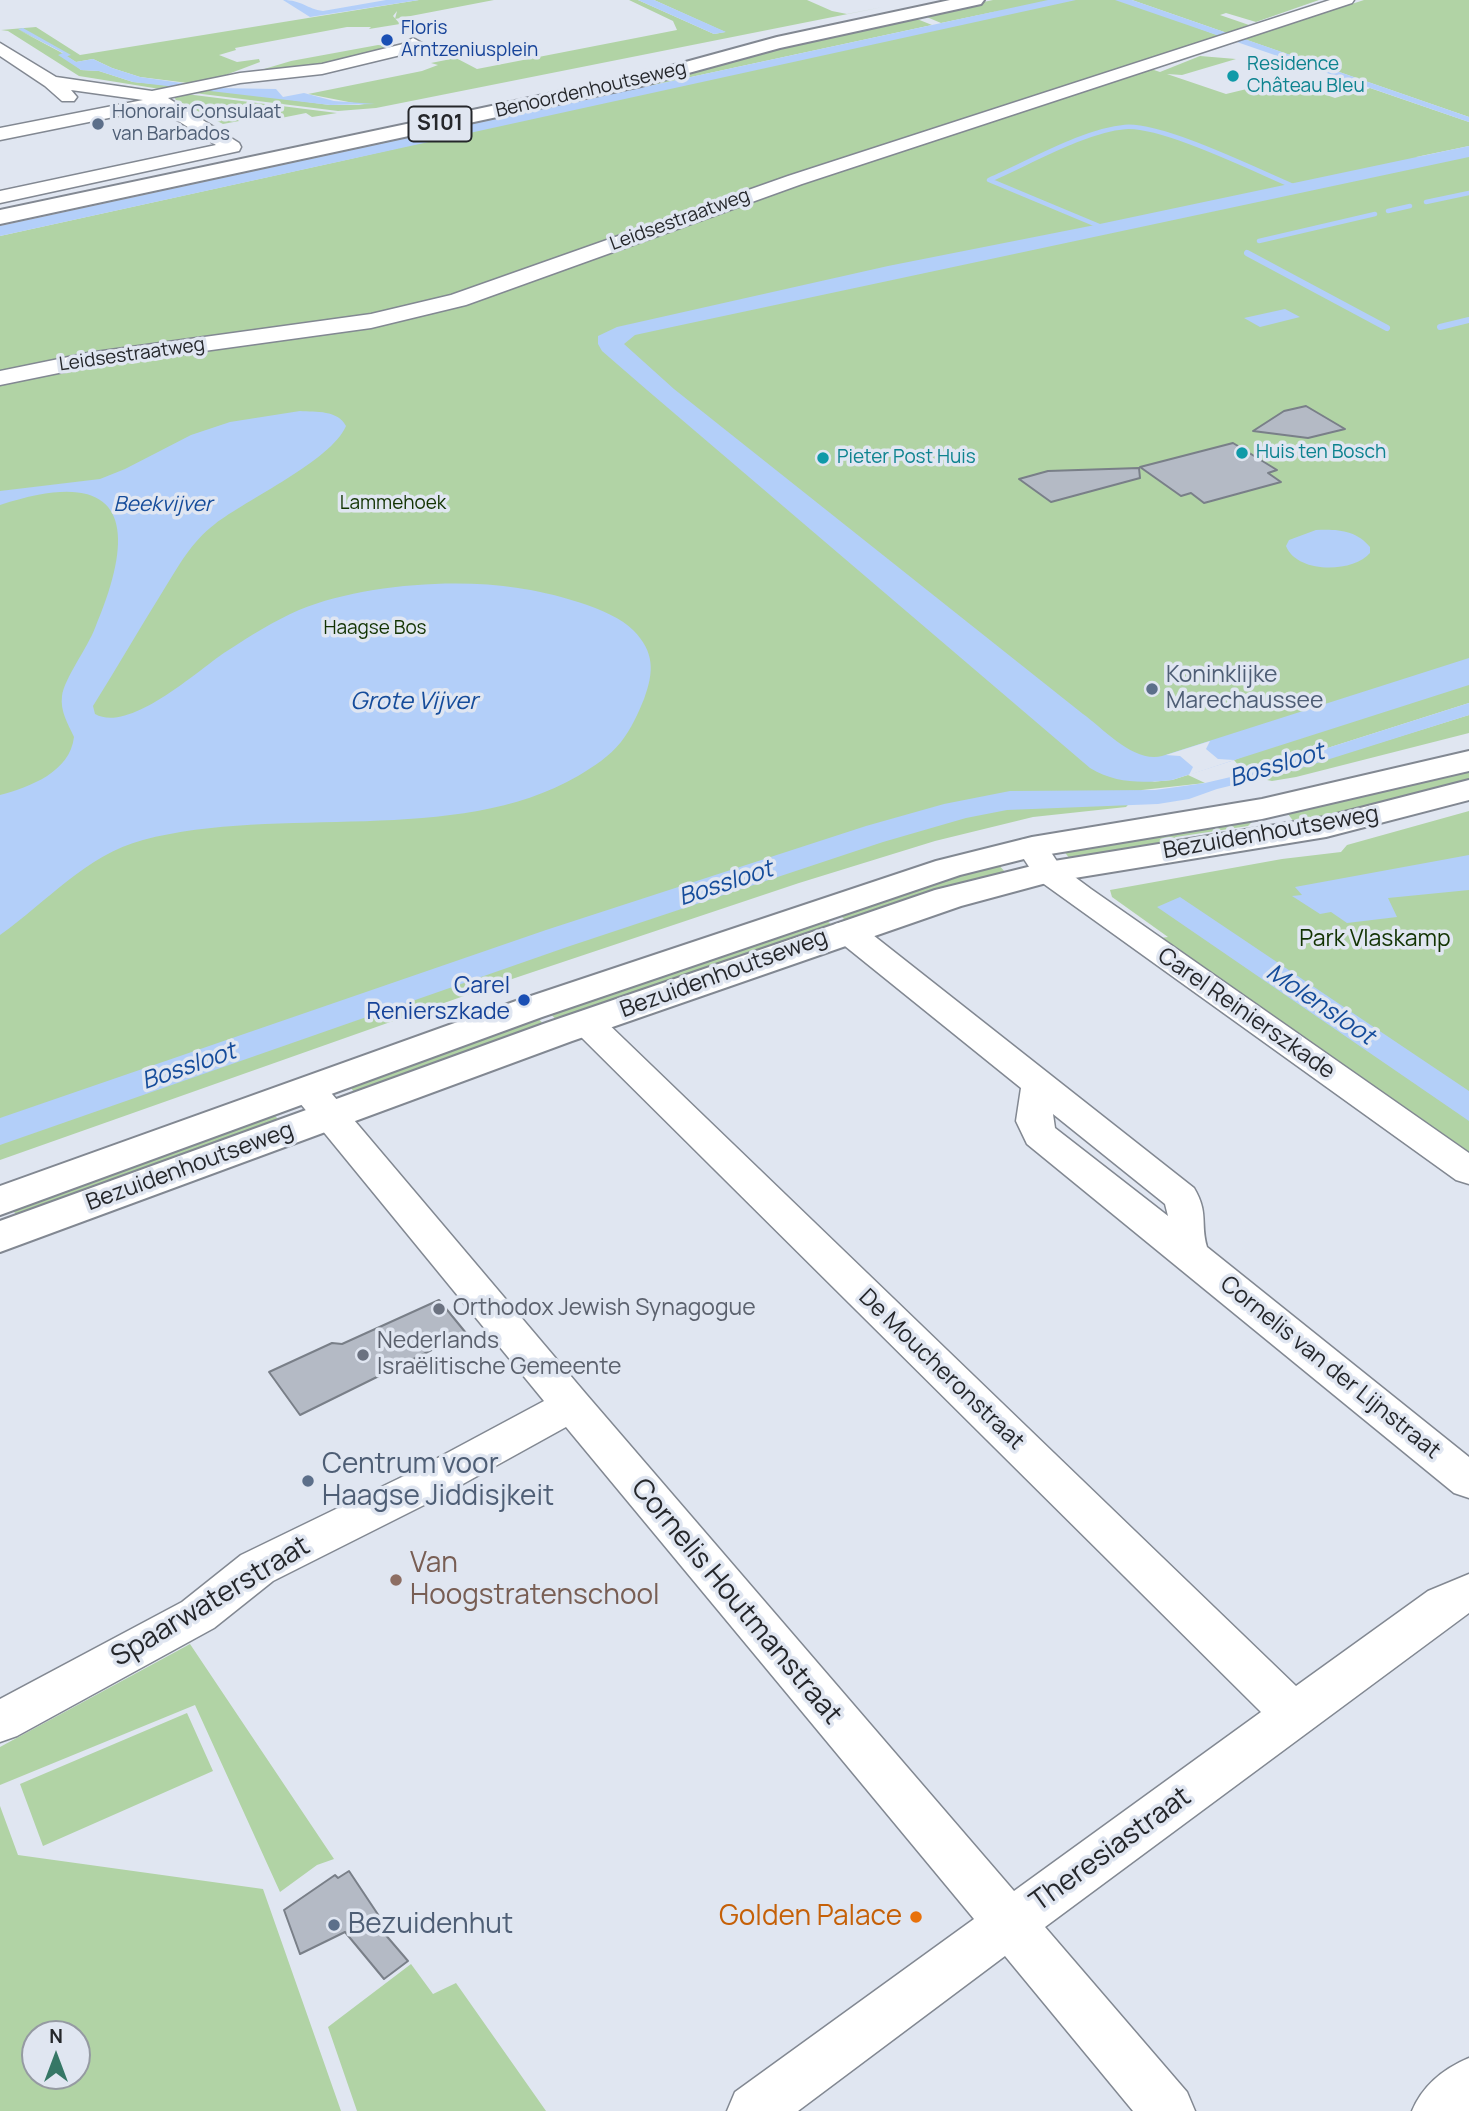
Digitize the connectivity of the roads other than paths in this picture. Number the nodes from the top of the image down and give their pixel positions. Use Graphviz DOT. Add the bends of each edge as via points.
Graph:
graph roads {
  1 [pos="942,0"];
  2 [pos="975,0"];
  3 [pos="1346,0"];
  4 [pos="0,48"];
  5 [pos="240,78"];
  6 [pos="57,88"];
  7 [pos="158,99"];
  8 [pos="96,115"];
  9 [pos="0,134"];
  10 [pos="0,197"];
  11 [pos="0,206"];
  12 [pos="0,217"];
  13 [pos="0,378"];
  14 [pos="1469,761"];
  15 [pos="1469,790"];
  16 [pos="1040,859"];
  17 [pos="847,930"];
  18 [pos="587,1023"];
  19 [pos="319,1103"];
  20 [pos="1469,1171"];
  21 [pos="0,1200"];
  22 [pos="0,1237"];
  23 [pos="571,1405"];
  24 [pos="1469,1481"];
  25 [pos="1469,1592"];
  26 [pos="1296,1715"];
  27 [pos="0,1721"];
  28 [pos="1009,1925"];
  29 [pos="1469,2084"];
  30 [pos="754,2111"];
  31 [pos="1168,2111"];
  32 [pos="1439,2111"];
  1 -- 11 [label="main road, Benoordenhoutseweg / S101" via="798,30 630,73"];
  2 -- 12 [label="main road, Benoordenhoutseweg / S101" via="777,43 641,80"];
  3 -- 13 [label="street, Leidsestraatweg" via="795,180 458,300 371,321 88,360"];
  4 -- 6 [label="street"];
  5 -- 5 [label="street" via="347,64 409,48 413,43 324,52 274,63"];
  5 -- 7 [label="street"];
  6 -- 7 [label="street"];
  6 -- 8 [label="street"];
  7 -- 8 [label="street"];
  7 -- 10 [label="street" via="232,147"];
  8 -- 9 [label="street"];
  14 -- 16 [label="main road, Bezuidenhoutseweg"];
  15 -- 16 [label="main road, Bezuidenhoutseweg" via="1326,827"];
  16 -- 17 [label="main road, Bezuidenhoutseweg" via="988,886"];
  16 -- 19 [label="main road, Bezuidenhoutseweg" via="948,868 823,908"];
  16 -- 20 [label="street, Carel Reinierszkade"];
  17 -- 18 [label="main road, Bezuidenhoutseweg"];
  17 -- 24 [label="street, Cornelis van der Lijnstraat" via="1181,1197 1188,1213 1184,1233 1190,1254"];
  18 -- 19 [label="main road, Bezuidenhoutseweg"];
  18 -- 26 [label="street, De Moucheronstraat"];
  19 -- 21 [label="main road, Bezuidenhoutseweg"];
  19 -- 22 [label="main road, Bezuidenhoutseweg"];
  19 -- 23 [label="street, Cornelis Houtmanstraat"];
  23 -- 27 [label="street, Spaarwaterstraat" via="419,1488 257,1568 198,1615"];
  23 -- 28 [label="street, Cornelis Houtmanstraat"];
  25 -- 26 [label="street, Theresiastraat" via="1444,1604"];
  26 -- 28 [label="street, Theresiastraat"];
  28 -- 30 [label="street, Theresiastraat"];
  28 -- 31 [label="street, Cornelis Houtmanstraat"];
  29 -- 32 [label="street"];
}
